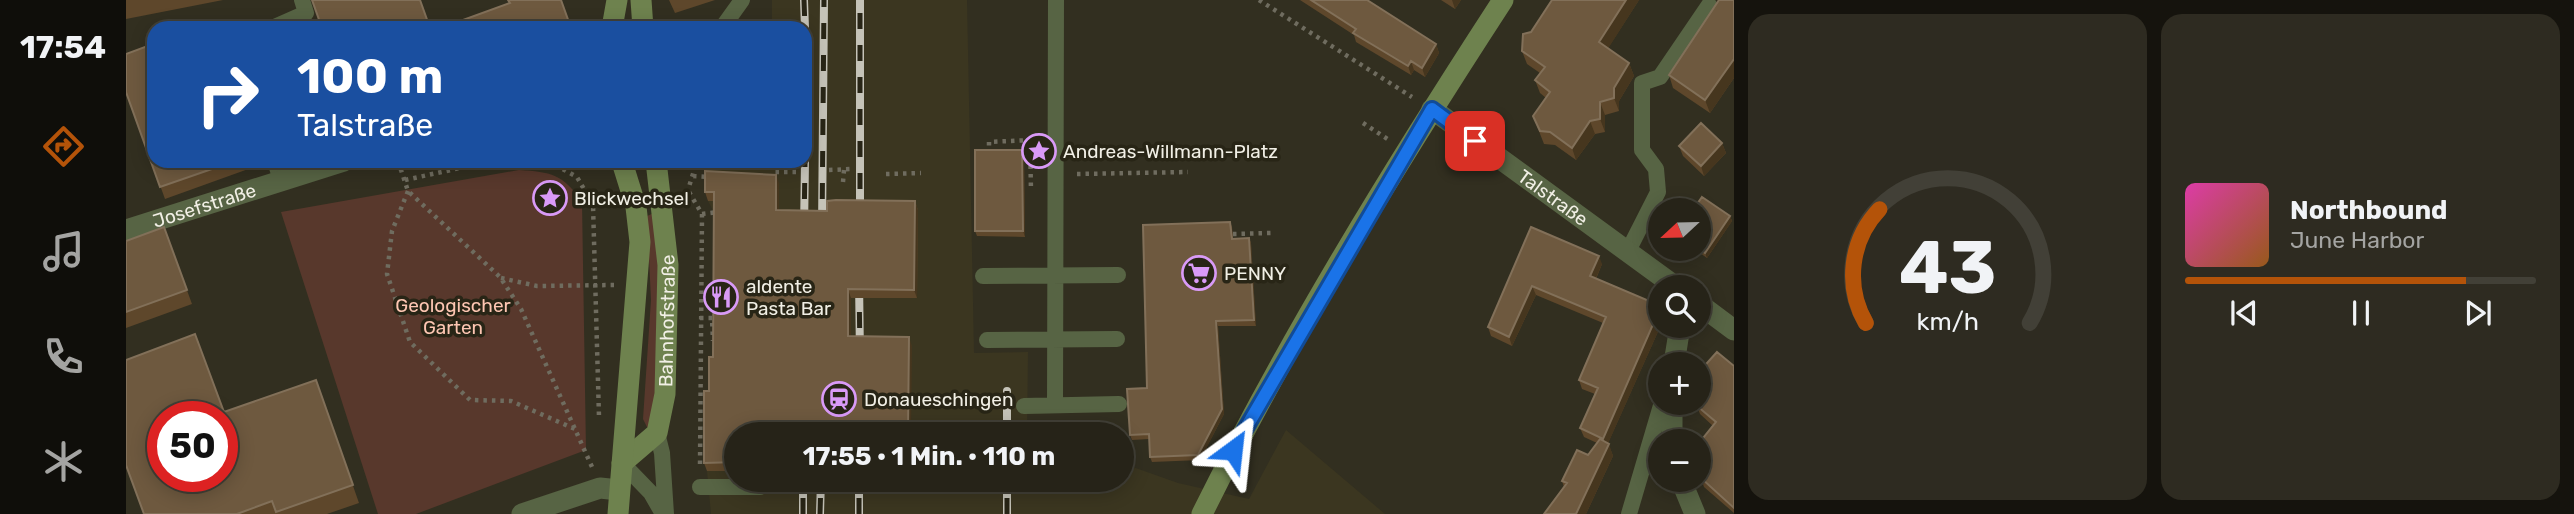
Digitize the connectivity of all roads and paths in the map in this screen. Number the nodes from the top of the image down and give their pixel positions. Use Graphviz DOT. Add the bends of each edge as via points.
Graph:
graph roads {
  1 [pos="302,0"];
  2 [pos="617,0"];
  3 [pos="640,0"];
  4 [pos="742,0"];
  5 [pos="1056,0"];
  6 [pos="1259,0"];
  7 [pos="1503,0"];
  8 [pos="1709,5"];
  9 [pos="288,21"];
  10 [pos="613,21"];
  11 [pos="642,21"];
  12 [pos="727,21"];
  13 [pos="1432,109"];
  14 [pos="1056,139"];
  15 [pos="1012,140"];
  16 [pos="1013,152"];
  17 [pos="989,162"];
  18 [pos="298,168"];
  19 [pos="401,168"];
  20 [pos="460,168"];
  21 [pos="561,168"];
  22 [pos="624,168"];
  23 [pos="657,168"];
  24 [pos="852,169"];
  25 [pos="829,170"];
  26 [pos="844,170"];
  27 [pos="278,171"];
  28 [pos="799,172"];
  29 [pos="1188,172"];
  30 [pos="920,173"];
  31 [pos="886,174"];
  32 [pos="900,174"];
  33 [pos="1056,175"];
  34 [pos="693,176"];
  35 [pos="716,177"];
  36 [pos="405,180"];
  37 [pos="843,182"];
  38 [pos="774,183"];
  39 [pos="901,183"];
  40 [pos="408,191"];
  41 [pos="689,192"];
  42 [pos="593,205"];
  43 [pos="614,212"];
  44 [pos="721,212"];
  45 [pos="702,214"];
  46 [pos="126,230"];
  47 [pos="1271,233"];
  48 [pos="1233,234"];
  49 [pos="1627,253"];
  50 [pos="1118,275"];
  51 [pos="1659,275"];
  52 [pos="983,276"];
  53 [pos="1056,276"];
  54 [pos="500,277"];
  55 [pos="597,285"];
  56 [pos="1711,313"];
  57 [pos="700,317"];
  58 [pos="1734,330"];
  59 [pos="1117,339"];
  60 [pos="987,340"];
  61 [pos="1056,340"];
  62 [pos="701,341"];
  63 [pos="1119,404"];
  64 [pos="1024,405"];
  65 [pos="1055,405"];
  66 [pos="1658,415"];
  67 [pos="599,420"];
  68 [pos="576,429"];
  69 [pos="657,433"];
  70 [pos="700,452"];
  71 [pos="622,463"];
  72 [pos="700,487"];
  73 [pos="724,487"];
  74 [pos="609,489"];
  75 [pos="1686,492"];
  76 [pos="522,514"];
  77 [pos="618,514"];
  78 [pos="665,514"];
  79 [pos="1202,514"];
  80 [pos="1629,514"];
  81 [pos="1695,514"];
  1 -- 9 [label="lane" via="306,13"];
  2 -- 10 [label="main road"];
  3 -- 11 [label="main road"];
  4 -- 12 [label="lane"];
  5 -- 14 [label="lane"];
  6 -- 13 [label="path"];
  7 -- 13 [label="main road"];
  8 -- 49 [label="lane" via="1660,78 1642,83 1642,150 1656,169 1658,192"];
  13 -- 49 [label="street, Talstraße"];
  13 -- 79 [label="main road" via="1280,367"];
  14 -- 15 [label="path"];
  14 -- 33 [label="lane"];
  15 -- 16 [label="path"];
  15 -- 17 [label="path" via="989,142"];
  18 -- 27 [label="street, Josefstraße"];
  19 -- 36 [label="path"];
  20 -- 36 [label="path"];
  21 -- 42 [label="path" via="577,177"];
  22 -- 71 [label="main road, Bahnhofstraße" via="640,242"];
  23 -- 69 [label="main road, Bahnhofstraße" via="668,265 665,394"];
  24 -- 26 [label="path"];
  25 -- 26 [label="path"];
  26 -- 37 [label="path"];
  27 -- 46 [label="street, Josefstraße"];
  28 -- 38 [label="path" via="774,172"];
  29 -- 33 [label="path"];
  30 -- 32 [label="path"];
  31 -- 32 [label="path"];
  32 -- 39 [label="path"];
  33 -- 53 [label="lane"];
  34 -- 35 [label="path"];
  36 -- 40 [label="path"];
  40 -- 54 [label="path"];
  40 -- 68 [label="path" via="392,231 387,274 410,342 470,400 511,401"];
  41 -- 45 [label="path"];
  42 -- 43 [label="path" via="614,205"];
  42 -- 55 [label="path"];
  44 -- 45 [label="path"];
  45 -- 57 [label="path"];
  47 -- 48 [label="path"];
  49 -- 51 [label="street, Talstraße"];
  50 -- 53 [label="lane"];
  52 -- 53 [label="lane"];
  53 -- 61 [label="lane"];
  54 -- 55 [label="path" via="537,286"];
  54 -- 68 [label="path" via="521,309"];
  55 -- 67 [label="path"];
  56 -- 58 [label="street"];
  57 -- 62 [label="path"];
  57 -- 62 [label="path" via="712,318 715,341"];
  59 -- 61 [label="lane"];
  60 -- 61 [label="lane"];
  61 -- 65 [label="lane"];
  62 -- 70 [label="path"];
  63 -- 65 [label="lane"];
  64 -- 65 [label="lane"];
  66 -- 80 [label="lane"];
  68 -- 74 [label="path"];
  69 -- 71 [label="main road"];
  69 -- 78 [label="lane"];
  71 -- 74 [label="main road, Bahnhofstraße"];
  71 -- 78 [label="lane"];
  72 -- 73 [label="lane"];
  74 -- 76 [label="street"];
  74 -- 77 [label="main road, Bahnhofstraße"];
  75 -- 81 [label="street"];
}
